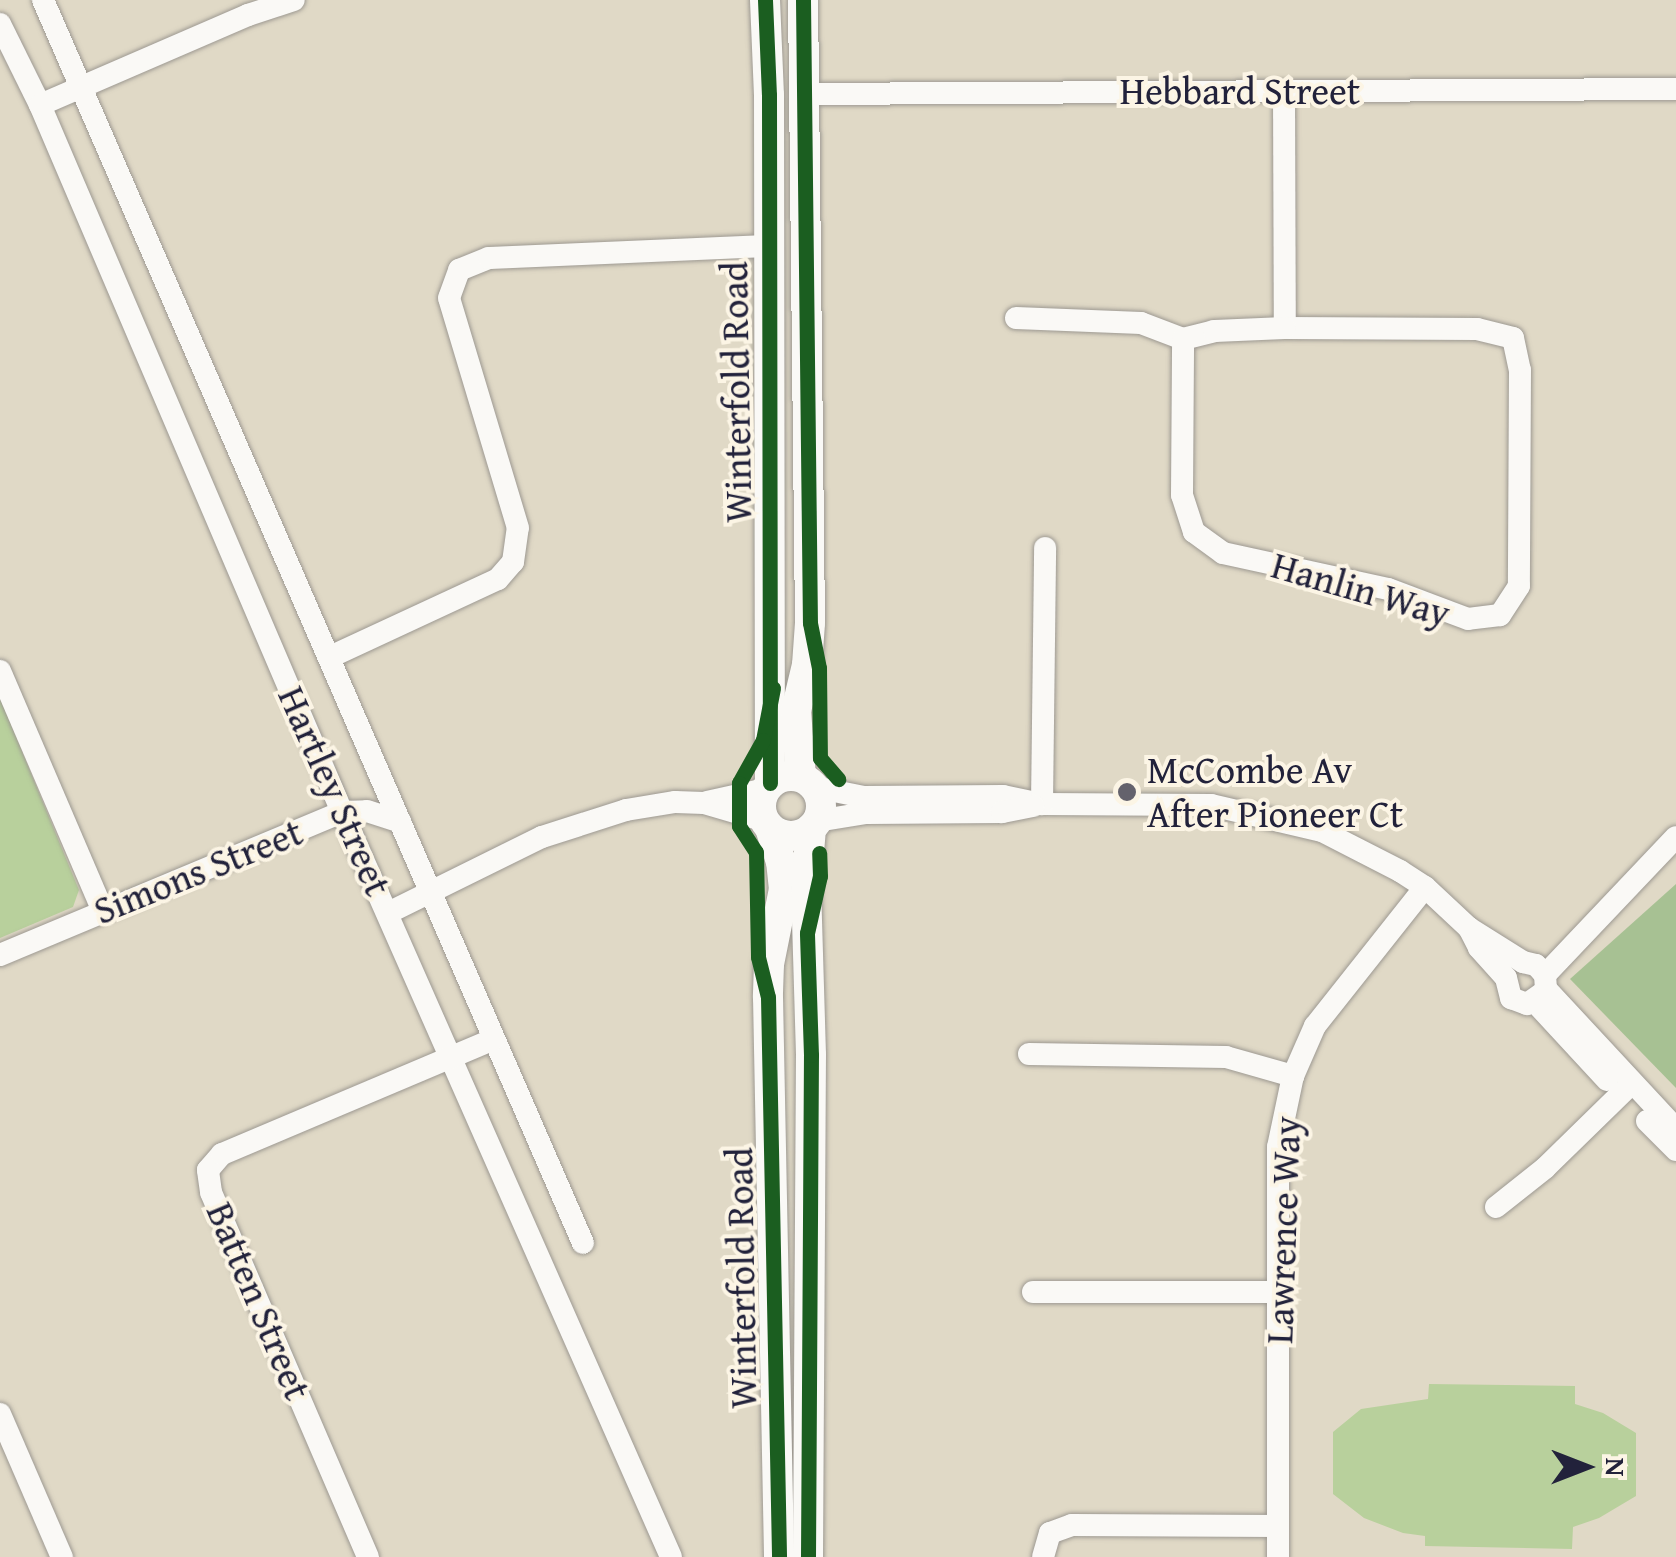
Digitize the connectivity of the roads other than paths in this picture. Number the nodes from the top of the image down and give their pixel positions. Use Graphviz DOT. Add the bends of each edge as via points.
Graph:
graph roads {
  1 [pos="44,0"];
  2 [pos="294,0"];
  3 [pos="765,0"];
  4 [pos="803,0"];
  5 [pos="0,24"];
  6 [pos="80,85"];
  7 [pos="1676,89"];
  8 [pos="1284,90"];
  9 [pos="804,94"];
  10 [pos="40,104"];
  11 [pos="767,246"];
  12 [pos="1016,318"];
  13 [pos="1285,328"];
  14 [pos="1183,339"];
  15 [pos="1045,548"];
  16 [pos="330,656"];
  17 [pos="0,670"];
  18 [pos="808,782"];
  19 [pos="768,786"];
  20 [pos="704,803"];
  21 [pos="1042,804"];
  22 [pos="342,812"];
  23 [pos="400,822"];
  24 [pos="767,824"];
  25 [pos="814,825"];
  26 [pos="1676,837"];
  27 [pos="1425,887"];
  28 [pos="429,891"];
  29 [pos="102,909"];
  30 [pos="390,912"];
  31 [pos="0,955"];
  32 [pos="1532,978"];
  33 [pos="494,1039"];
  34 [pos="1029,1054"];
  35 [pos="452,1057"];
  36 [pos="1293,1076"];
  37 [pos="1626,1089"];
  38 [pos="1676,1129"];
  39 [pos="1676,1150"];
  40 [pos="1496,1207"];
  41 [pos="584,1243"];
  42 [pos="1032,1292"];
  43 [pos="1278,1292"];
  44 [pos="0,1414"];
  45 [pos="1278,1526"];
  46 [pos="62,1557"];
  47 [pos="368,1557"];
  48 [pos="671,1557"];
  49 [pos="779,1557"];
  50 [pos="808,1557"];
  51 [pos="1043,1557"];
  52 [pos="1278,1557"];
  1 -- 6 [label="street, Hartley Street"];
  2 -- 6 [label="street"];
  3 -- 11 [label="main road, Winterfold Road"];
  4 -- 9 [label="main road, Winterfold Road"];
  5 -- 10 [label="street, Hartley Street"];
  6 -- 10 [label="street"];
  6 -- 16 [label="street, Hartley Street"];
  7 -- 8 [label="street, Hebbard Street"];
  8 -- 9 [label="street, Hebbard Street"];
  8 -- 13 [label="street"];
  9 -- 18 [label="main road, Winterfold Road" via="810,623 796,711"];
  10 -- 22 [label="street, Hartley Street"];
  11 -- 16 [label="street" via="488,258 459,270 449,298 518,528 513,562 498,579"];
  11 -- 19 [label="main road, Winterfold Road" via="773,700"];
  12 -- 14 [label="street" via="1141,323"];
  13 -- 14 [label="street, Hanlin Way"];
  13 -- 14 [label="street, Hanlin Way" via="1476,329 1513,338 1520,370 1519,586 1500,615 1468,619 1388,590 1223,552 1194,532 1182,495"];
  15 -- 21 [label="street"];
  16 -- 23 [label="street, Hartley Street"];
  17 -- 29 [label="street"];
  18 -- 19 [label="main road" via="784,776"];
  18 -- 21 [label="street" via="864,797 1003,796"];
  18 -- 25 [label="main road" via="820,804"];
  19 -- 20 [label="street"];
  19 -- 24 [label="main road" via="760,804"];
  20 -- 24 [label="street"];
  20 -- 28 [label="street" via="651,804 587,820"];
  21 -- 25 [label="street" via="1002,812 866,813"];
  21 -- 27 [label="street" via="1211,805 1257,812 1346,840"];
  22 -- 23 [label="street, Simons Street" via="367,810"];
  22 -- 29 [label="street, Simons Street"];
  22 -- 30 [label="street, Hartley Street"];
  23 -- 28 [label="street, Hartley Street"];
  24 -- 25 [label="main road" via="794,836"];
  24 -- 49 [label="main road, Winterfold Road" via="784,889 768,998"];
  25 -- 50 [label="main road, Winterfold Road" via="806,888"];
  26 -- 32 [label="street"];
  27 -- 32 [label="street" via="1469,928 1479,948"];
  27 -- 36 [label="street, Lawrence Way" via="1315,1026"];
  28 -- 30 [label="street"];
  28 -- 33 [label="street, Hartley Street"];
  29 -- 31 [label="street, Simons Street"];
  30 -- 35 [label="street, Hartley Street"];
  32 -- 37 [label="street"];
  33 -- 35 [label="street, Batten Street"];
  33 -- 41 [label="street, Hartley Street"];
  34 -- 36 [label="street" via="1226,1057"];
  35 -- 47 [label="street, Batten Street" via="222,1154 208,1170 211,1192"];
  35 -- 48 [label="street, Hartley Street"];
  36 -- 43 [label="street, Lawrence Way" via="1278,1147"];
  37 -- 38 [label="street"];
  37 -- 39 [label="street"];
  37 -- 40 [label="street"];
  42 -- 43 [label="street"];
  43 -- 45 [label="street, Lawrence Way"];
  44 -- 46 [label="street"];
  45 -- 51 [label="street" via="1072,1525 1050,1533"];
  45 -- 52 [label="street, Lawrence Way"];
}
